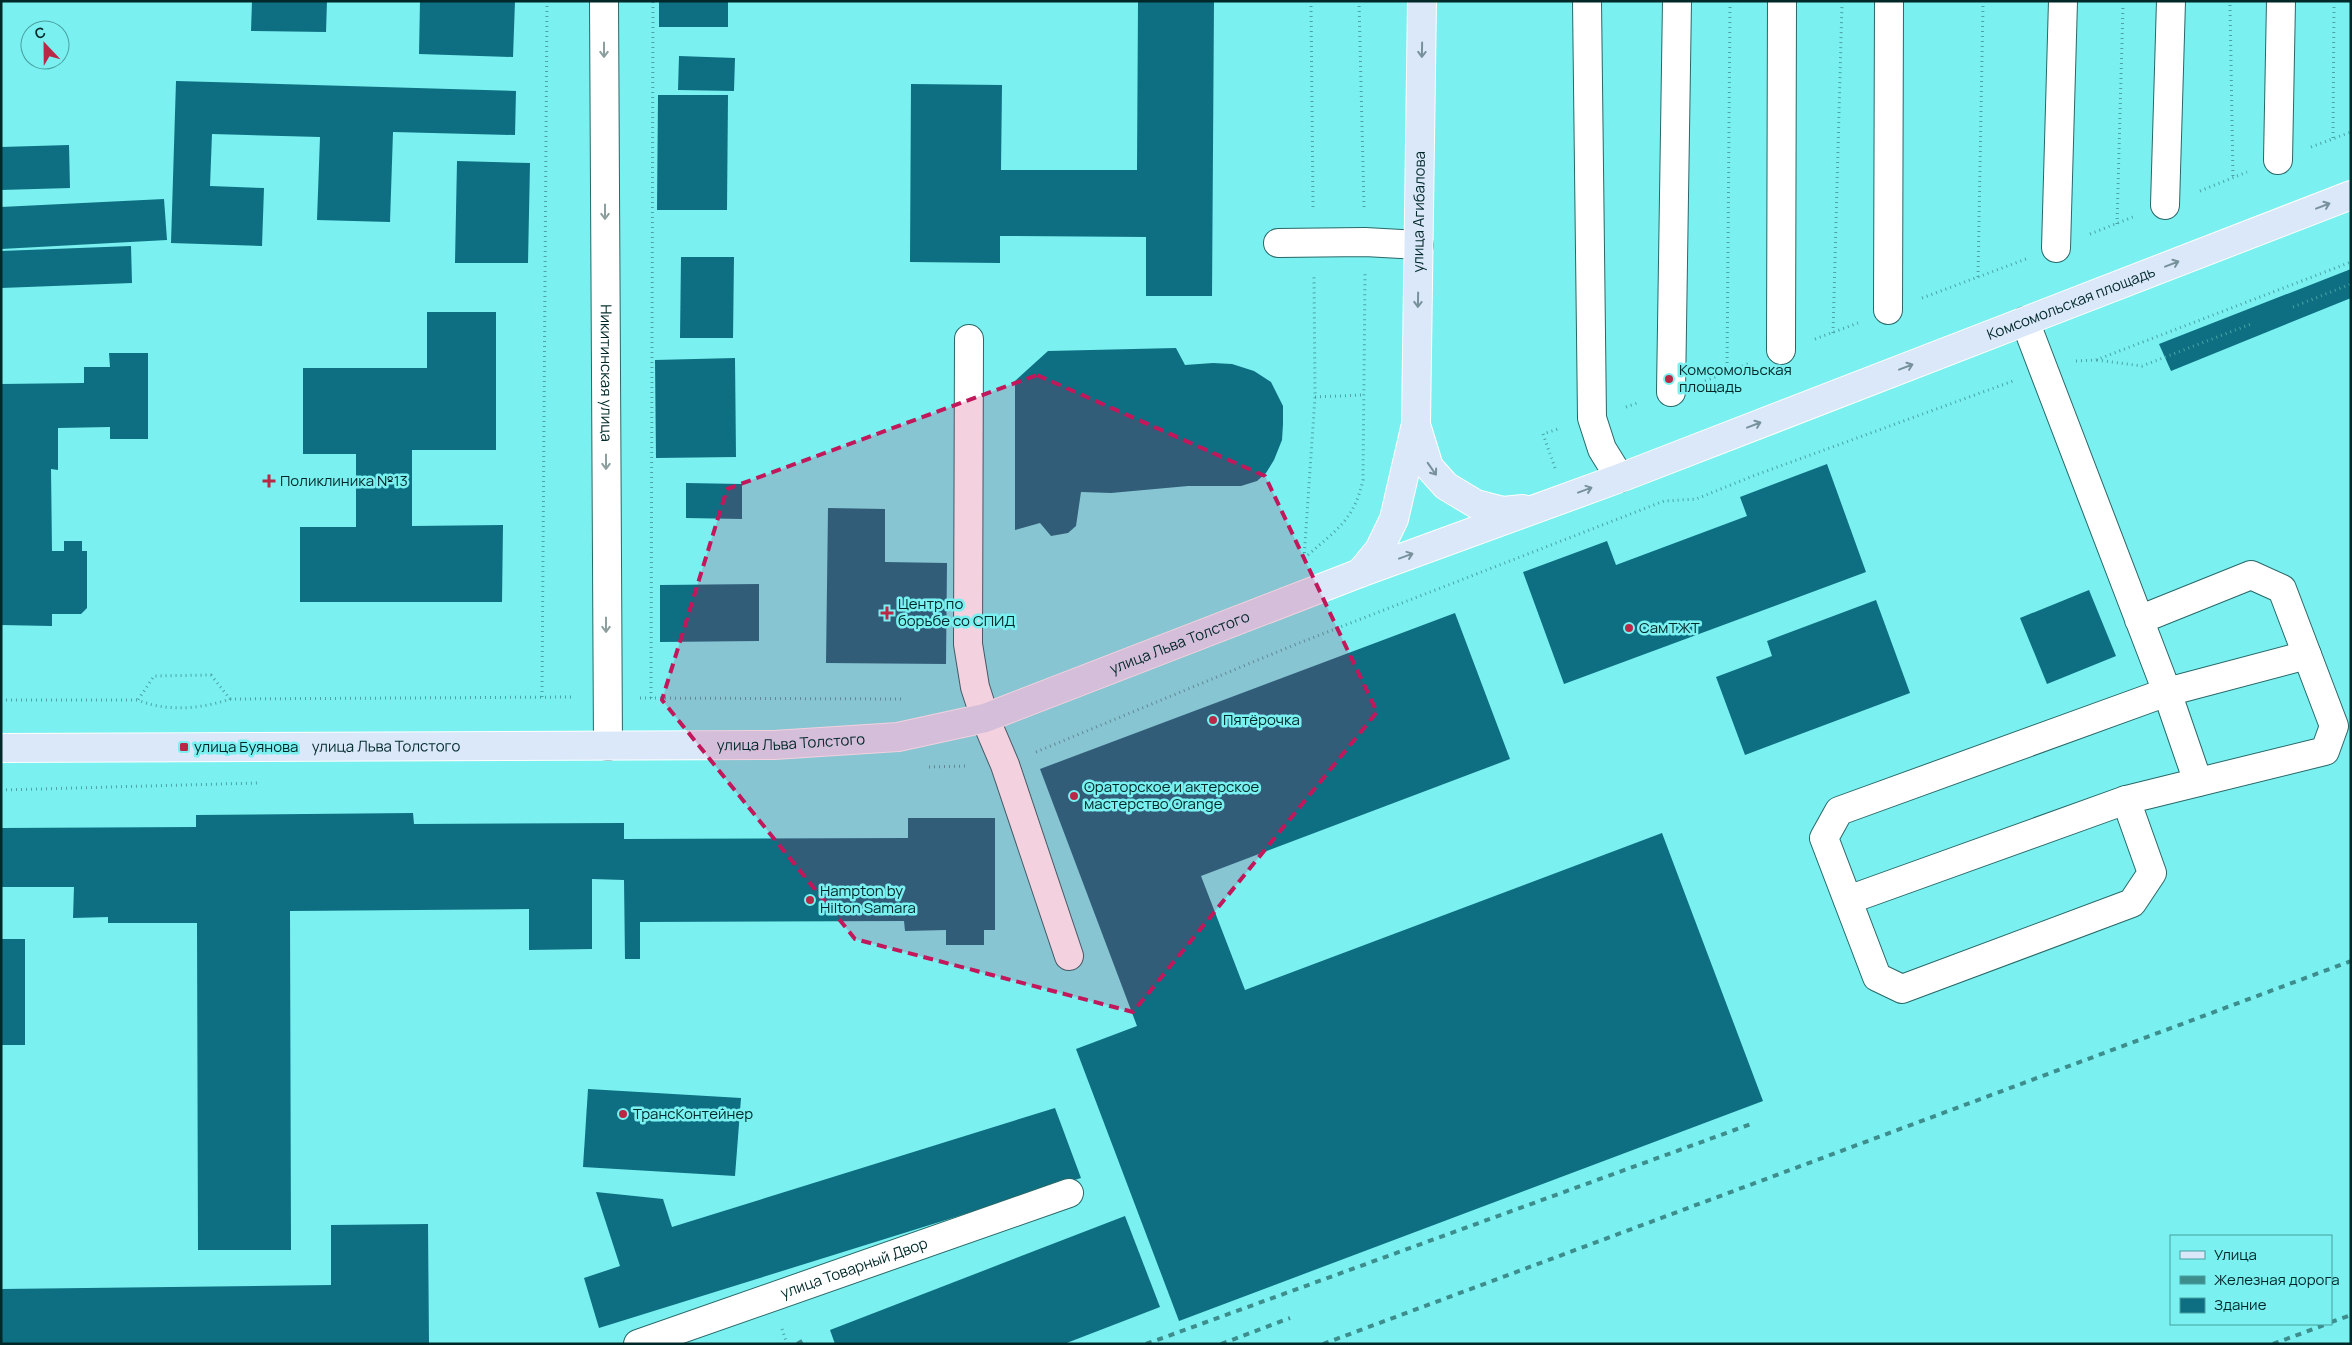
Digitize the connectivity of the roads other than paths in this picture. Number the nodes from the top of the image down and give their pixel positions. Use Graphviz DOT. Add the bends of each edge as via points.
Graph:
graph roads {
  1 [pos="604,1"];
  2 [pos="1422,1"];
  3 [pos="1587,1"];
  4 [pos="1677,1"];
  5 [pos="1782,1"];
  6 [pos="1888,1"];
  7 [pos="2063,1"];
  8 [pos="2171,1"];
  9 [pos="2281,1"];
  10 [pos="2278,160"];
  11 [pos="2351,195"];
  12 [pos="2165,204"];
  13 [pos="1278,244"];
  14 [pos="1418,246"];
  15 [pos="2056,248"];
  16 [pos="1888,310"];
  17 [pos="2025,321"];
  18 [pos="970,339"];
  19 [pos="1780,350"];
  20 [pos="1671,392"];
  21 [pos="1416,424"];
  22 [pos="1620,478"];
  23 [pos="1540,507"];
  24 [pos="1360,573"];
  25 [pos="2139,620"];
  26 [pos="2307,655"];
  27 [pos="2167,692"];
  28 [pos="984,718"];
  29 [pos="608,746"];
  30 [pos="1,748"];
  31 [pos="2198,782"];
  32 [pos="2126,800"];
  33 [pos="1848,900"];
  34 [pos="1069,956"];
  35 [pos="1069,1193"];
  36 [pos="638,1344"];
  1 -- 29 [label="street, Никитинская улица, one-way"];
  2 -- 14 [label="main road, улица Агибалова, one-way"];
  3 -- 22 [label="street" via="1592,418 1602,449"];
  4 -- 20 [label="street"];
  5 -- 19 [label="street"];
  6 -- 16 [label="street"];
  7 -- 15 [label="street"];
  8 -- 12 [label="street"];
  9 -- 10 [label="street"];
  17 -- 11 [label="main road, Комсомольская площадь, one-way"];
  13 -- 14 [label="street"];
  14 -- 21 [label="main road, улица Агибалова, one-way"];
  22 -- 17 [label="main road, Комсомольская площадь, one-way"];
  17 -- 25 [label="street"];
  18 -- 28 [label="street" via="968,644"];
  21 -- 23 [label="main road, one-way" via="1429,467 1446,486 1476,504 1503,511"];
  21 -- 24 [label="main road" via="1394,519 1379,550"];
  23 -- 22 [label="main road, Комсомольская площадь, one-way"];
  24 -- 23 [label="main road, улица Льва Толстого, one-way"];
  24 -- 28 [label="main road, улица Льва Толстого"];
  25 -- 26 [label="street" via="2251,575 2282,589"];
  25 -- 27 [label="street"];
  26 -- 27 [label="street"];
  26 -- 31 [label="street" via="2334,726 2325,751"];
  27 -- 31 [label="street"];
  27 -- 33 [label="street" via="1839,811 1824,838"];
  28 -- 29 [label="main road, улица Льва Толстого" via="898,737 855,741"];
  28 -- 34 [label="street" via="1005,765"];
  29 -- 30 [label="main road, улица Льва Толстого"];
  31 -- 32 [label="street"];
  32 -- 33 [label="street"];
  32 -- 33 [label="street" via="2152,873 2132,903 1902,989 1877,977"];
  35 -- 36 [label="street, улица Товарный Двор"];
}
